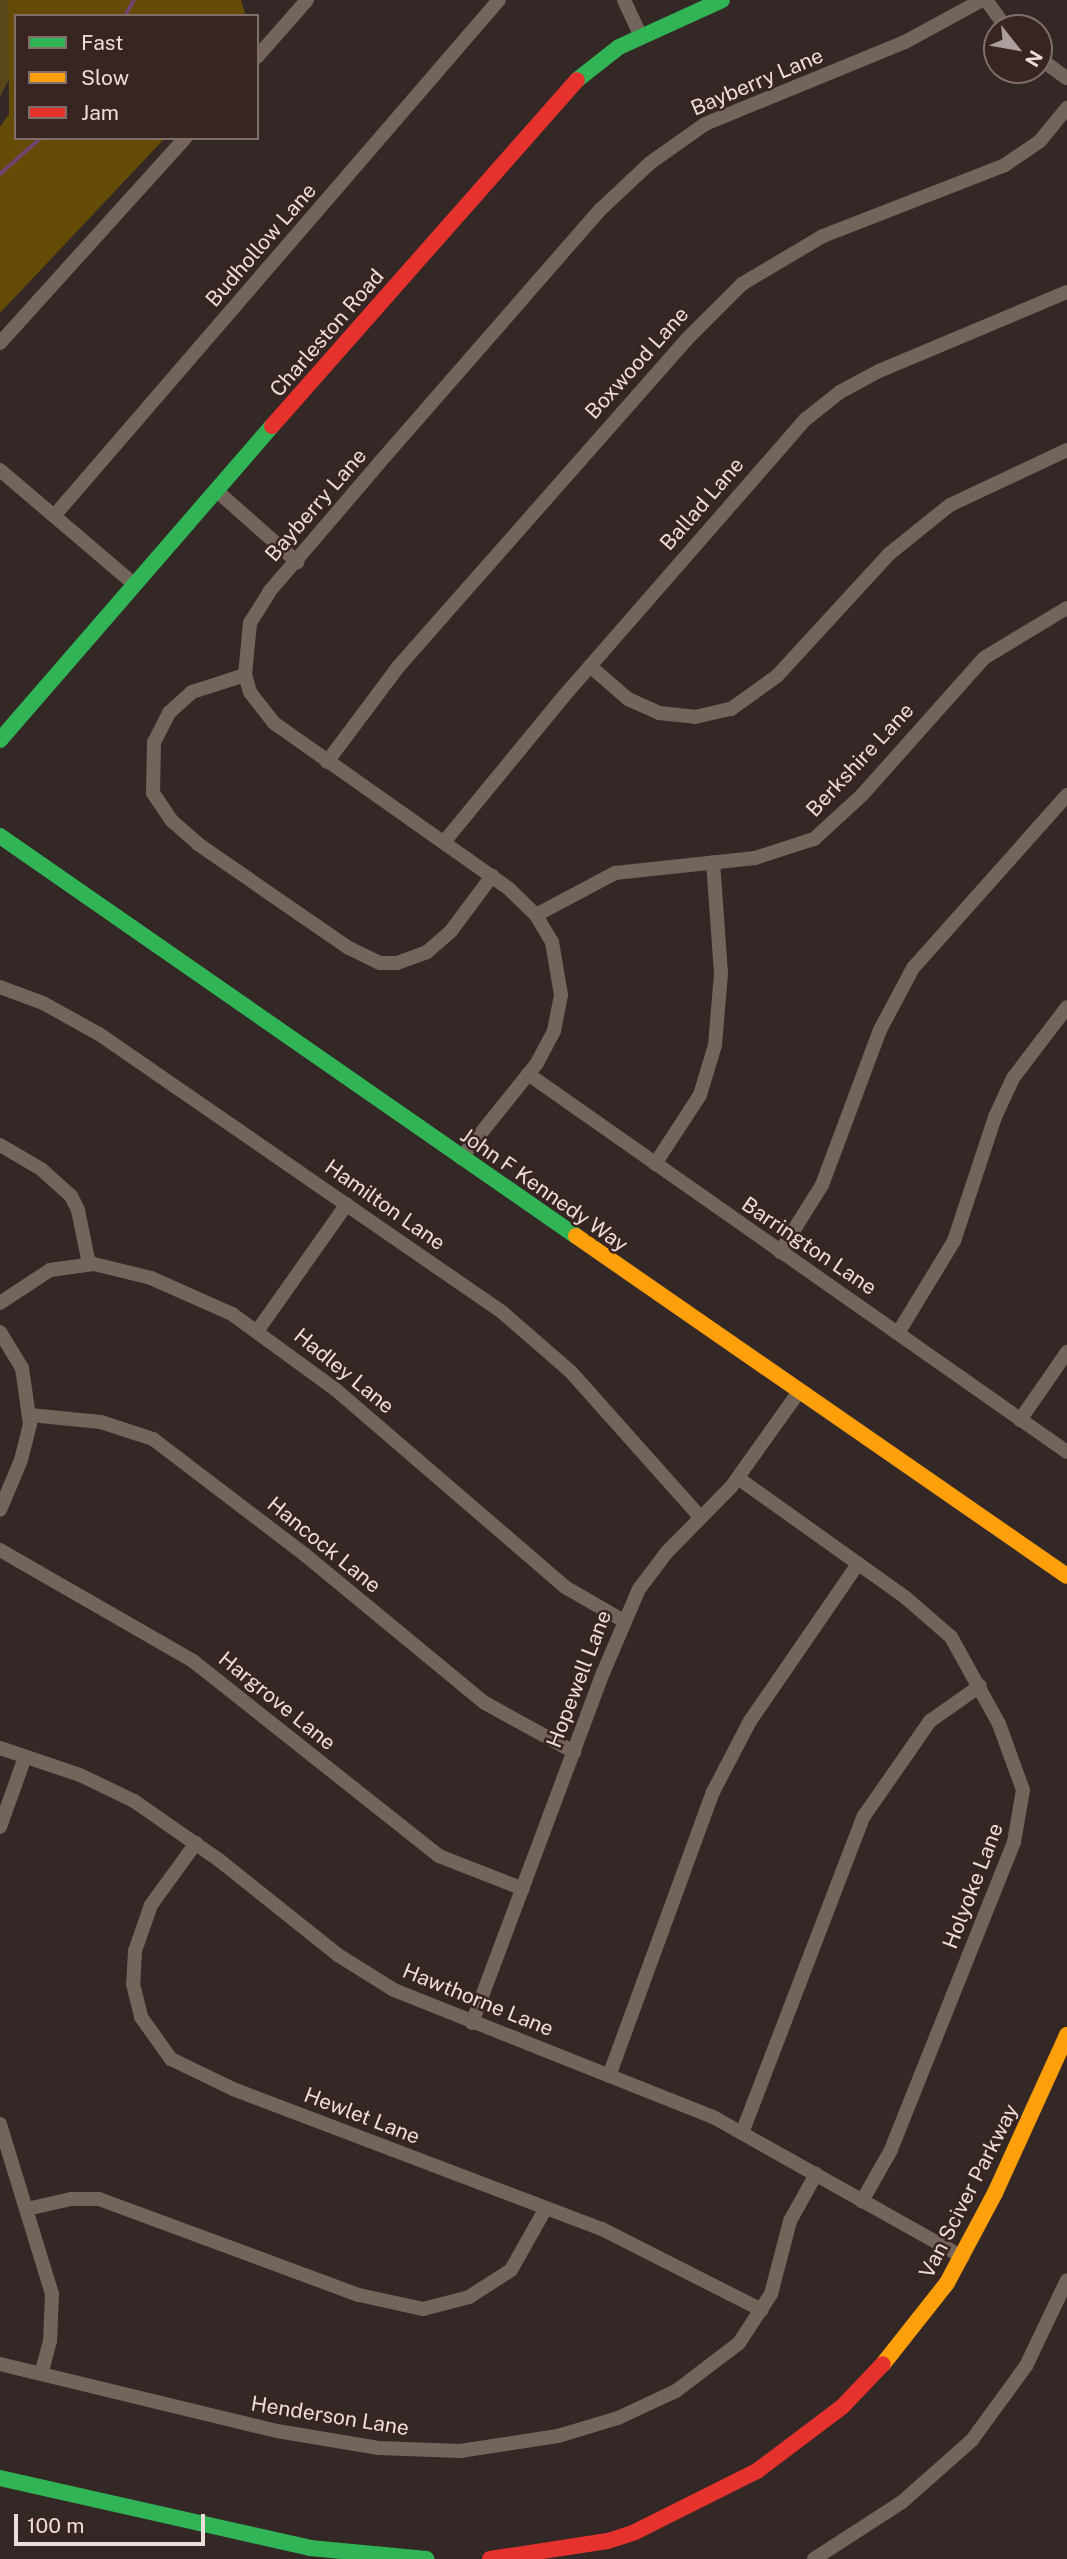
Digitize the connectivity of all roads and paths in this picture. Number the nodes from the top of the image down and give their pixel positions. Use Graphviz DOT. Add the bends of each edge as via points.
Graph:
graph roads {
  1 [pos="307,0"];
  2 [pos="499,0"];
  3 [pos="624,0"];
  4 [pos="722,0"];
  5 [pos="984,0"];
  6 [pos="995,14"];
  7 [pos="641,36"];
  8 [pos="259,55"];
  9 [pos="1067,108"];
  10 [pos="183,140"];
  11 [pos="1067,292"];
  12 [pos="0,343"];
  13 [pos="1067,450"];
  14 [pos="0,470"];
  15 [pos="218,492"];
  16 [pos="54,516"];
  17 [pos="297,562"];
  18 [pos="135,584"];
  19 [pos="1067,608"];
  20 [pos="590,666"];
  21 [pos="245,675"];
  22 [pos="0,740"];
  23 [pos="327,762"];
  24 [pos="1067,795"];
  25 [pos="0,836"];
  26 [pos="444,842"];
  27 [pos="713,862"];
  28 [pos="492,876"];
  29 [pos="536,915"];
  30 [pos="0,987"];
  31 [pos="1067,1007"];
  32 [pos="528,1074"];
  33 [pos="0,1145"];
  34 [pos="461,1158"];
  35 [pos="655,1164"];
  36 [pos="346,1204"];
  37 [pos="780,1252"];
  38 [pos="89,1264"];
  39 [pos="0,1303"];
  40 [pos="258,1330"];
  41 [pos="0,1332"];
  42 [pos="898,1333"];
  43 [pos="1067,1352"];
  44 [pos="798,1393"];
  45 [pos="30,1415"];
  46 [pos="1020,1420"];
  47 [pos="1067,1452"];
  48 [pos="738,1478"];
  49 [pos="0,1510"];
  50 [pos="700,1517"];
  51 [pos="0,1550"];
  52 [pos="858,1564"];
  53 [pos="1067,1576"];
  54 [pos="624,1621"];
  55 [pos="980,1686"];
  56 [pos="0,1748"];
  57 [pos="574,1752"];
  58 [pos="25,1757"];
  59 [pos="0,1827"];
  60 [pos="196,1843"];
  61 [pos="523,1889"];
  62 [pos="472,2023"];
  63 [pos="1067,2035"];
  64 [pos="609,2076"];
  65 [pos="0,2124"];
  66 [pos="742,2133"];
  67 [pos="816,2174"];
  68 [pos="862,2201"];
  69 [pos="546,2208"];
  70 [pos="27,2209"];
  71 [pos="962,2257"];
  72 [pos="1067,2280"];
  73 [pos="762,2310"];
  74 [pos="0,2364"];
  75 [pos="41,2374"];
  76 [pos="0,2478"];
  77 [pos="823,2557"];
  78 [pos="426,2559"];
  79 [pos="489,2559"];
  1 -- 8 [label="street"];
  2 -- 16 [label="street, Budhollow Lane"];
  3 -- 7 [label="street"];
  4 -- 7 [label="street, Charleston Road"];
  5 -- 6 [label="street"];
  5 -- 17 [label="street, Bayberry Lane" via="905,42 705,124 650,163 601,208"];
  7 -- 15 [label="street, Charleston Road" via="601,59 563,91"];
  9 -- 23 [label="street, Boxwood Lane" via="1040,141 1004,165 822,236 780,257 734,290 398,667"];
  10 -- 12 [label="street"];
  11 -- 20 [label="street, Ballad Lane" via="899,361 822,405 790,434"];
  13 -- 20 [label="street" via="950,505 875,568 777,676 731,709 695,716 659,713 628,699"];
  14 -- 16 [label="street"];
  15 -- 17 [label="street"];
  15 -- 18 [label="street, Charleston Road"];
  16 -- 18 [label="street"];
  17 -- 21 [label="street, Bayberry Lane" via="258,606 250,623"];
  18 -- 22 [label="street, Charleston Road"];
  19 -- 27 [label="street, Berkshire Lane" via="984,658 831,826 796,848"];
  20 -- 26 [label="street, Ballad Lane"];
  21 -- 23 [label="street" via="250,692 274,723"];
  21 -- 28 [label="street" via="192,692 169,713 154,741 153,793 172,821 198,844 349,948 380,963 397,963 427,953 451,931"];
  23 -- 26 [label="street"];
  24 -- 37 [label="street" via="913,968 876,1039 822,1185"];
  25 -- 34 [label="street, John F Kennedy Way"];
  26 -- 28 [label="street"];
  27 -- 29 [label="street, Berkshire Lane" via="615,873"];
  27 -- 35 [label="street" via="721,973 715,1045 700,1095"];
  28 -- 29 [label="street"];
  29 -- 32 [label="street" via="558,959 561,995 554,1031"];
  30 -- 36 [label="street, Hamilton Lane" via="43,1003 99,1034"];
  31 -- 42 [label="street" via="1013,1078 995,1117 954,1241"];
  32 -- 34 [label="street"];
  32 -- 35 [label="street, Barrington Lane"];
  33 -- 38 [label="street" via="41,1169 71,1196 82,1223"];
  34 -- 44 [label="street, John F Kennedy Way"];
  35 -- 37 [label="street, Barrington Lane"];
  36 -- 40 [label="street"];
  36 -- 50 [label="street, Hamilton Lane" via="546,1346"];
  37 -- 42 [label="street, Barrington Lane"];
  38 -- 39 [label="street, Hadley Lane" via="35,1276"];
  38 -- 40 [label="street, Hadley Lane" via="150,1278"];
  40 -- 54 [label="street, Hadley Lane" via="359,1409 565,1587"];
  41 -- 45 [label="street" via="22,1367"];
  42 -- 46 [label="street, Barrington Lane"];
  43 -- 46 [label="street"];
  44 -- 48 [label="street, Hopewell Lane"];
  44 -- 53 [label="street, John F Kennedy Way"];
  45 -- 49 [label="street" via="22,1460"];
  45 -- 57 [label="street, Hancock Lane" via="118,1425 153,1439 304,1554 485,1703"];
  46 -- 47 [label="street, Barrington Lane"];
  48 -- 50 [label="street, Hopewell Lane"];
  48 -- 52 [label="street, Holyoke Lane"];
  50 -- 54 [label="street, Hopewell Lane" via="652,1570"];
  51 -- 61 [label="street, Hargrove Lane" via="193,1661 439,1856"];
  52 -- 55 [label="street, Holyoke Lane" via="937,1623 962,1653"];
  52 -- 64 [label="street" via="750,1721 713,1792"];
  54 -- 57 [label="street, Hopewell Lane"];
  55 -- 66 [label="street" via="930,1721 864,1816"];
  55 -- 68 [label="street, Holyoke Lane" via="1020,1774 1020,1825 891,2150"];
  56 -- 58 [label="street, Hawthorne Lane"];
  57 -- 61 [label="street, Hopewell Lane"];
  58 -- 59 [label="street"];
  58 -- 60 [label="street, Hawthorne Lane" via="117,1791"];
  60 -- 62 [label="street, Hawthorne Lane" via="356,1968 403,1995"];
  60 -- 69 [label="street, Hewlet Lane" via="151,1905 135,1951 136,2001 149,2032 165,2053 200,2076"];
  61 -- 62 [label="street, Hopewell Lane"];
  62 -- 64 [label="street, Hawthorne Lane"];
  63 -- 71 [label="street, Van Sciver Parkway"];
  64 -- 66 [label="street, Hawthorne Lane"];
  65 -- 70 [label="street"];
  66 -- 67 [label="street, Hawthorne Lane"];
  67 -- 68 [label="street, Hawthorne Lane"];
  67 -- 73 [label="street, Henderson Lane" via="790,2221 778,2275"];
  68 -- 71 [label="street, Hawthorne Lane"];
  69 -- 70 [label="street" via="511,2270 469,2297 423,2309 359,2295 100,2199 71,2199"];
  69 -- 73 [label="street, Hewlet Lane" via="602,2229"];
  70 -- 75 [label="street" via="52,2294 52,2326"];
  71 -- 79 [label="street, Van Sciver Parkway" via="918,2324 866,2384 757,2471 674,2514 608,2541"];
  72 -- 77 [label="street" via="1026,2366 972,2440 902,2502"];
  73 -- 75 [label="street, Henderson Lane" via="725,2356 676,2391 598,2425 480,2450 419,2452 359,2446"];
  74 -- 75 [label="street, Henderson Lane"];
  76 -- 78 [label="street" via="310,2548"];
}
